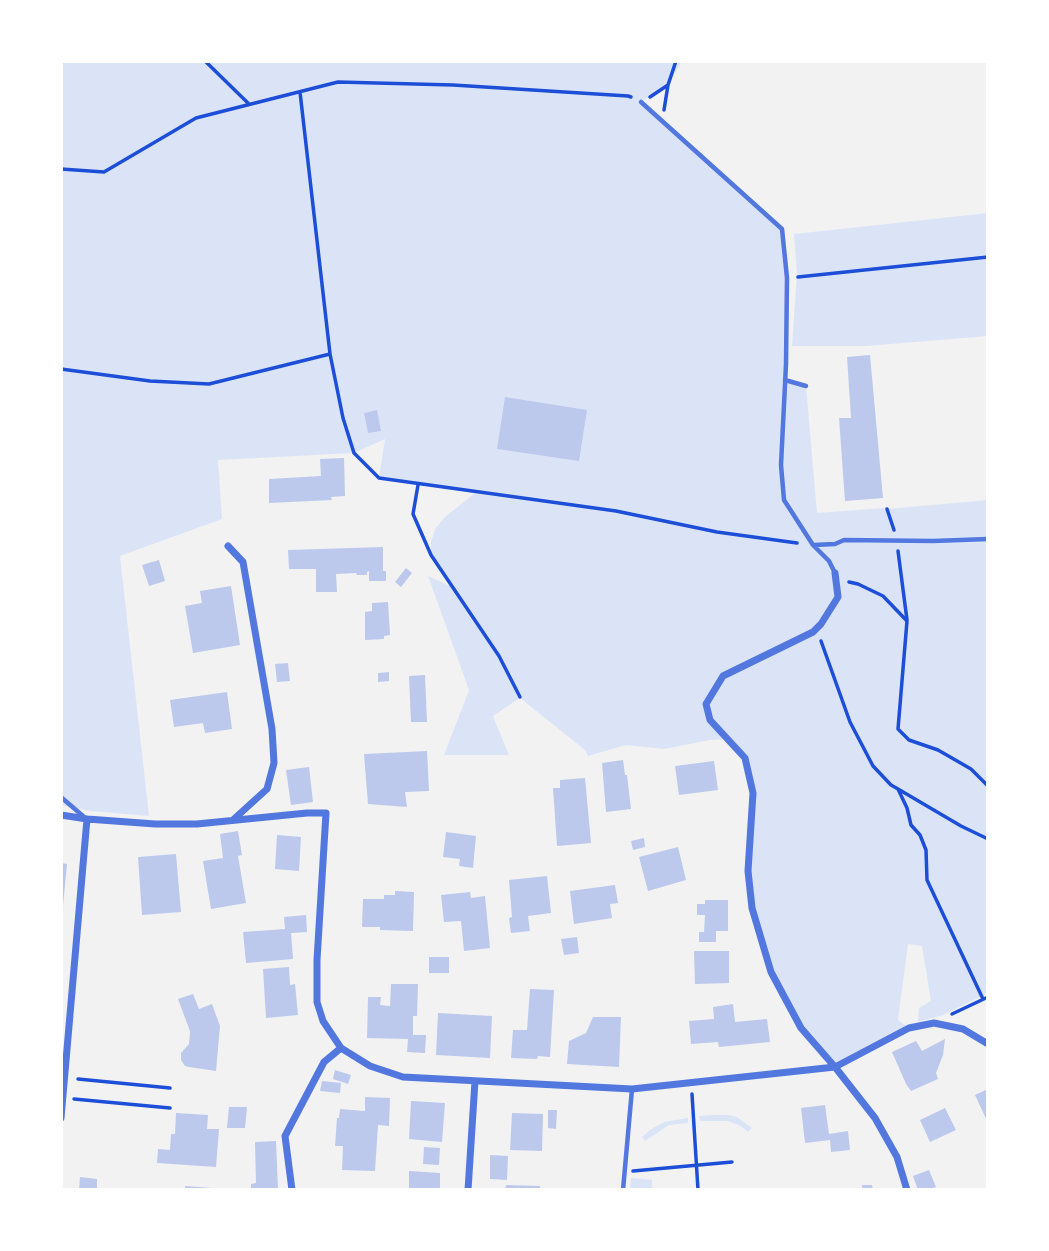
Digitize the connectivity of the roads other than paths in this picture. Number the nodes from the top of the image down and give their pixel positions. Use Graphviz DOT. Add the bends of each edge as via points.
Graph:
graph roads {
  1 [pos="641,102"];
  2 [pos="785,380"];
  3 [pos="806,386"];
  4 [pos="988,539"];
  5 [pos="228,545"];
  6 [pos="813,545"];
  7 [pos="835,573"];
  8 [pos="62,798"];
  9 [pos="61,815"];
  10 [pos="87,819"];
  11 [pos="234,820"];
  12 [pos="988,1044"];
  13 [pos="341,1048"];
  14 [pos="835,1067"];
  15 [pos="475,1081"];
  16 [pos="632,1089"];
  17 [pos="61,1118"];
  18 [pos="292,1190"];
  19 [pos="468,1190"];
  20 [pos="623,1190"];
  21 [pos="907,1190"];
  1 -- 2 [label="lane" via="782,229 787,278"];
  2 -- 3 [label="lane"];
  2 -- 6 [label="lane" via="784,500"];
  4 -- 6 [label="lane" via="844,540"];
  5 -- 11 [label="street" via="243,562 274,763 267,789"];
  6 -- 7 [label="lane"];
  7 -- 14 [label="street" via="838,597 821,624 723,676 706,704 710,720 745,758 753,793 748,871 752,908 771,972 802,1028"];
  8 -- 10 [label="lane"];
  9 -- 10 [label="street"];
  10 -- 11 [label="street" via="155,824"];
  10 -- 17 [label="street"];
  11 -- 13 [label="street" via="326,813 317,1002"];
  12 -- 14 [label="street" via="963,1028 934,1023 909,1028"];
  13 -- 15 [label="street" via="370,1066 402,1077"];
  13 -- 18 [label="street" via="324,1062 285,1136"];
  14 -- 16 [label="street"];
  14 -- 21 [label="street" via="875,1118 897,1157"];
  15 -- 16 [label="street"];
  15 -- 19 [label="street"];
  16 -- 20 [label="lane"];
}
